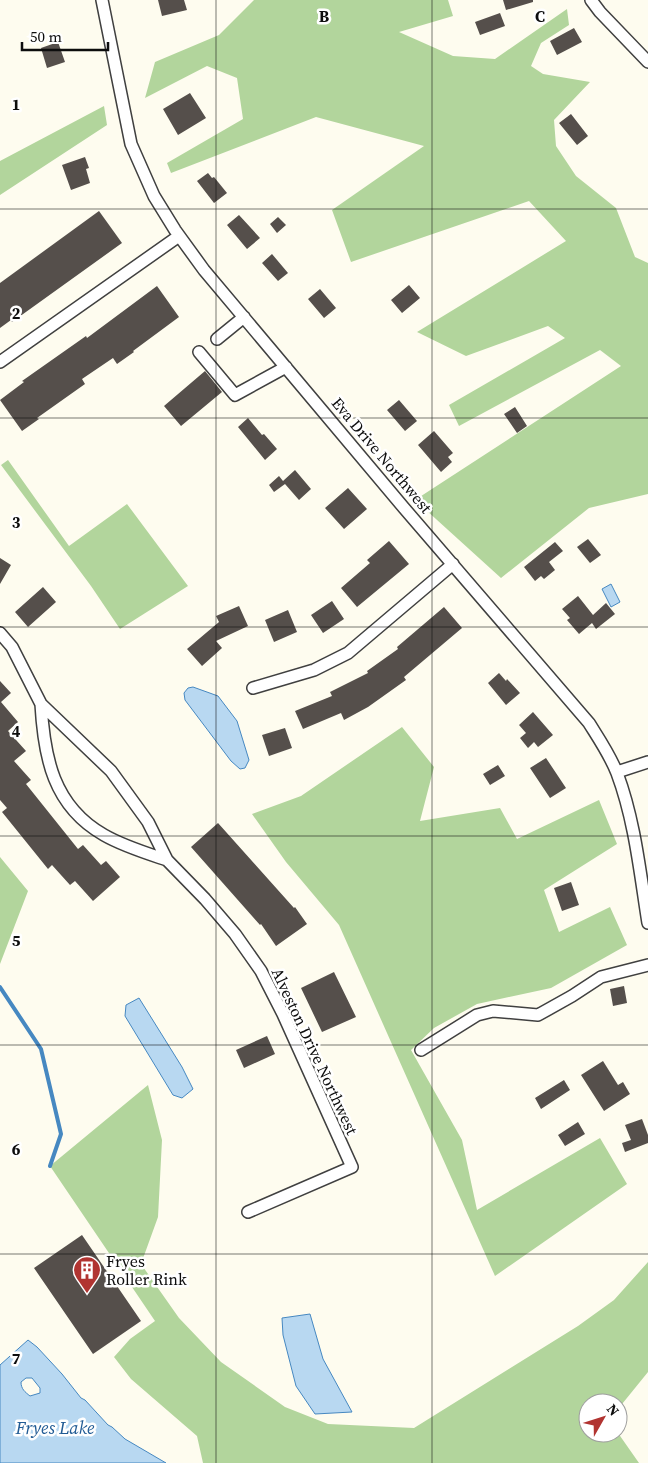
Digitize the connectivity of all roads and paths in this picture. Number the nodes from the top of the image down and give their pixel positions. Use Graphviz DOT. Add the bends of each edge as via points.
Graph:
graph roads {
  1 [pos="102,0"];
  2 [pos="591,0"];
  3 [pos="648,62"];
  4 [pos="179,236"];
  5 [pos="244,318"];
  6 [pos="217,340"];
  7 [pos="199,352"];
  8 [pos="0,362"];
  9 [pos="286,367"];
  10 [pos="453,564"];
  11 [pos="0,633"];
  12 [pos="253,688"];
  13 [pos="40,704"];
  14 [pos="648,762"];
  15 [pos="617,772"];
  16 [pos="167,860"];
  17 [pos="648,923"];
  18 [pos="648,965"];
  19 [pos="421,1050"];
  20 [pos="248,1212"];
  1 -- 4 [label="street, Eva Drive Northwest" via="131,144 154,196"];
  2 -- 3 [label="street"];
  4 -- 5 [label="street, Eva Drive Northwest"];
  4 -- 8 [label="street"];
  5 -- 6 [label="street"];
  5 -- 9 [label="street, Eva Drive Northwest"];
  7 -- 9 [label="street" via="235,395"];
  9 -- 10 [label="street, Eva Drive Northwest"];
  10 -- 12 [label="street" via="348,653 314,670"];
  10 -- 15 [label="street, Eva Drive Northwest" via="589,723"];
  11 -- 13 [label="street, Alveston Drive Northwest" via="12,647"];
  13 -- 16 [label="street, Alveston Drive Northwest" via="111,771 148,822"];
  13 -- 16 [label="street, Alveston Drive Northwest" via="49,766 60,792 72,808 87,824 104,835"];
  14 -- 15 [label="street"];
  15 -- 17 [label="street, Eva Drive Northwest" via="630,815"];
  16 -- 20 [label="street, Alveston Drive Northwest" via="235,934 261,971 352,1167"];
  18 -- 19 [label="street" via="601,977 538,1015 493,1011 477,1015"];
}
